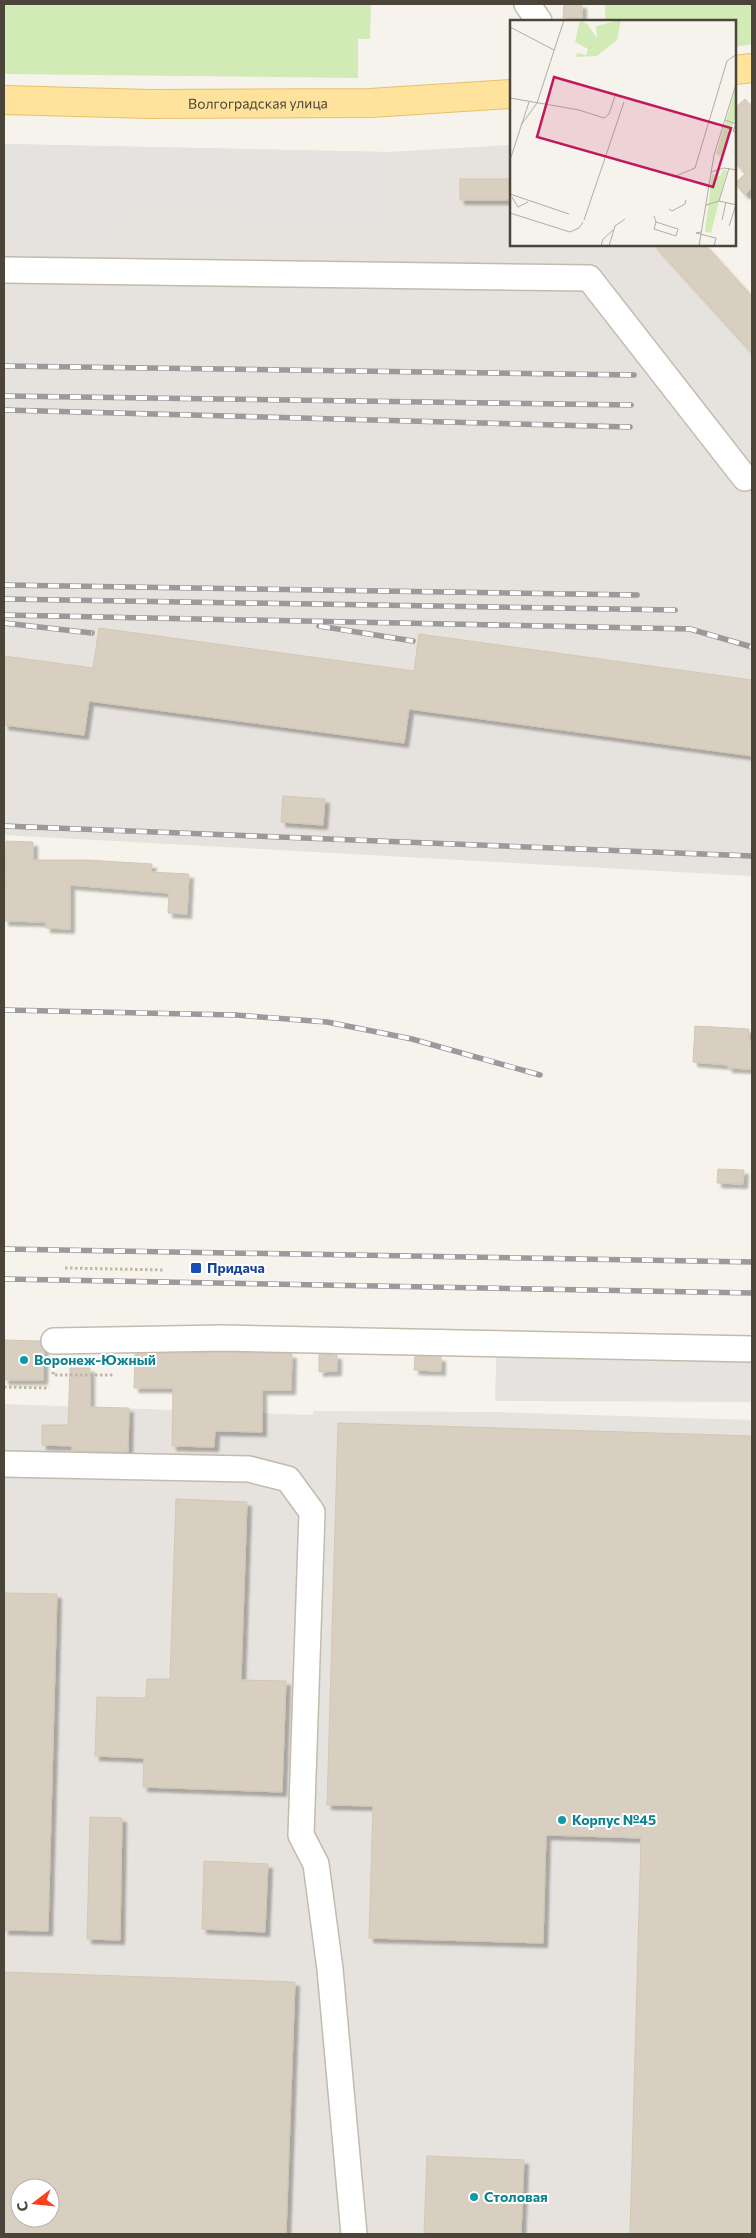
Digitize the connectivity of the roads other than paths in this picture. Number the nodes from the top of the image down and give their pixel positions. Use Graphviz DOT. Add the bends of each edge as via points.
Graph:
graph roads {
  1 [pos="527,4"];
  2 [pos="538,20"];
  3 [pos="752,68"];
  4 [pos="736,70"];
  5 [pos="510,94"];
  6 [pos="4,100"];
  7 [pos="4,270"];
  8 [pos="745,478"];
  9 [pos="54,1341"];
  10 [pos="752,1349"];
  11 [pos="4,1464"];
  12 [pos="354,2234"];
  1 -- 2 [label="street"];
  3 -- 4 [label="main road"];
  5 -- 6 [label="main road, Волгоградская улица" via="361,103 150,104"];
  7 -- 8 [label="street" via="589,278"];
  9 -- 10 [label="street" via="223,1338"];
  11 -- 12 [label="street" via="249,1469 288,1479 312,1512 301,1835 316,1864 330,1969"];
}
